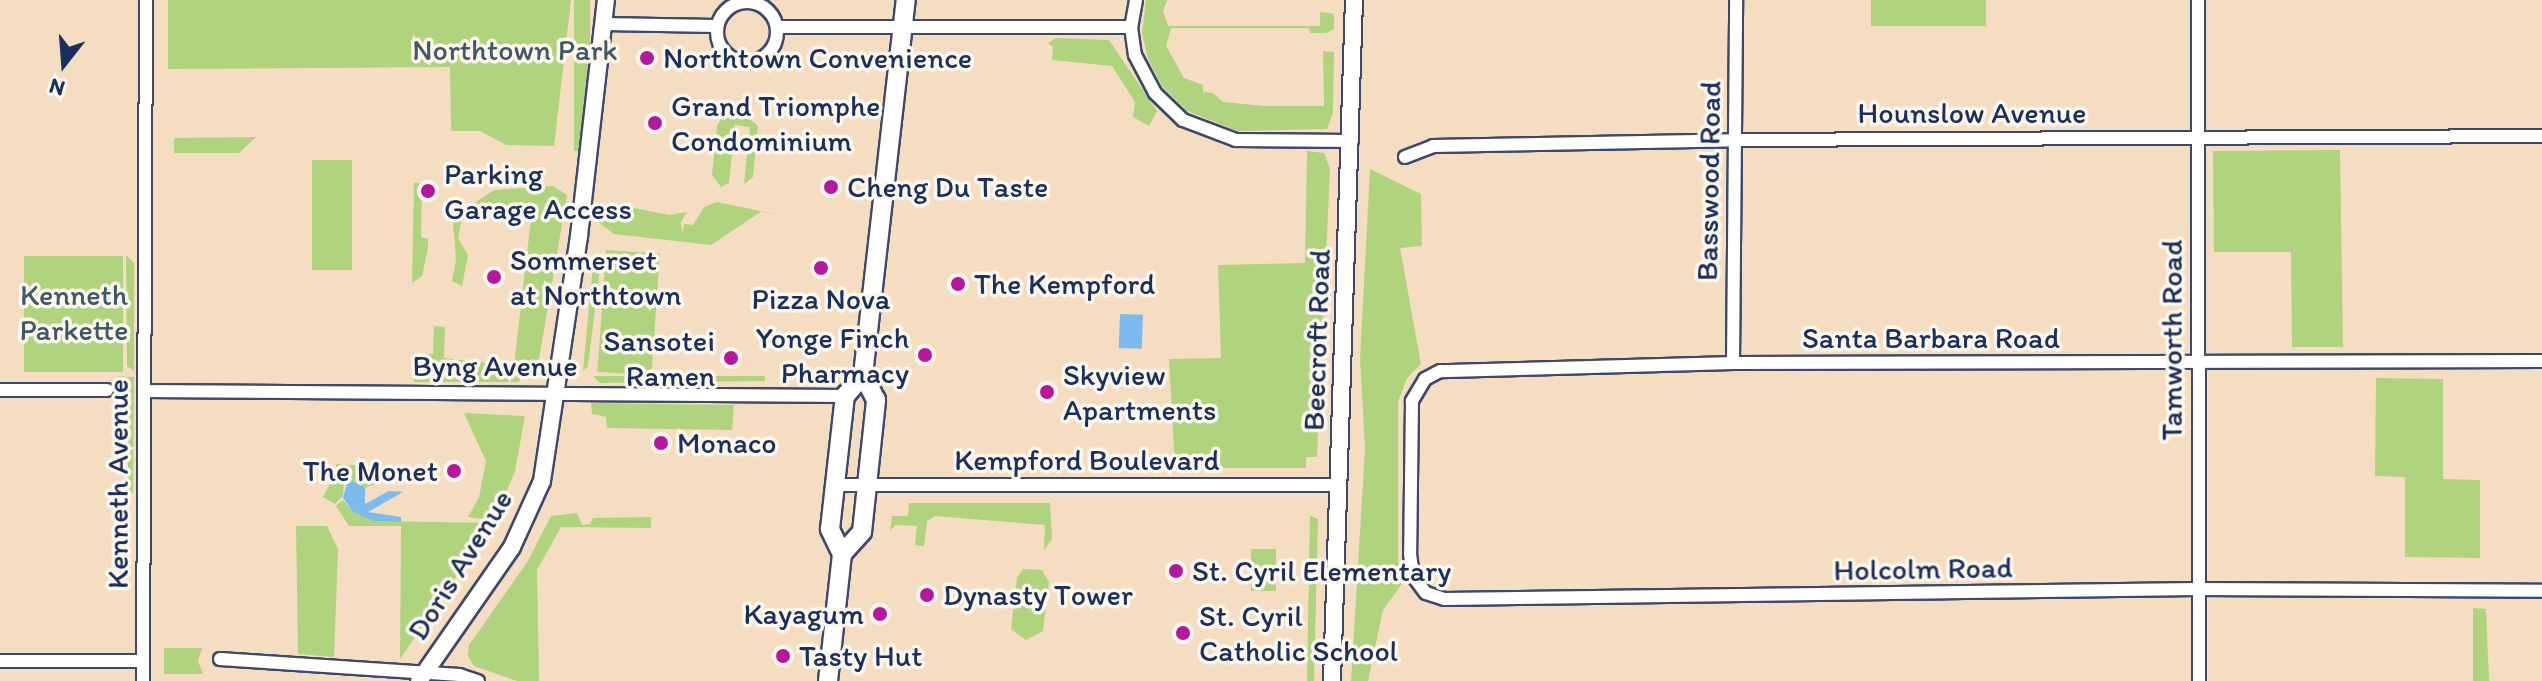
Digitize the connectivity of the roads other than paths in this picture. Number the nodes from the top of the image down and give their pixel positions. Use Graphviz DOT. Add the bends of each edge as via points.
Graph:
graph roads {
  1 [pos="146,0"];
  2 [pos="606,0"];
  3 [pos="906,0"];
  4 [pos="1136,0"];
  5 [pos="1354,0"];
  6 [pos="1736,0"];
  7 [pos="2198,0"];
  8 [pos="604,24"];
  9 [pos="903,25"];
  10 [pos="715,26"];
  11 [pos="779,27"];
  12 [pos="1131,27"];
  13 [pos="2542,136"];
  14 [pos="2199,138"];
  15 [pos="1736,140"];
  16 [pos="1352,141"];
  17 [pos="1405,157"];
  18 [pos="2542,361"];
  19 [pos="1733,363"];
  20 [pos="2198,365"];
  21 [pos="863,375"];
  22 [pos="0,390"];
  23 [pos="107,390"];
  24 [pos="145,391"];
  25 [pos="557,392"];
  26 [pos="845,396"];
  27 [pos="1412,478"];
  28 [pos="835,485"];
  29 [pos="1340,485"];
  30 [pos="866,486"];
  31 [pos="842,554"];
  32 [pos="2197,589"];
  33 [pos="2542,591"];
  34 [pos="220,659"];
  35 [pos="0,661"];
  36 [pos="143,661"];
  37 [pos="421,678"];
  38 [pos="143,681"];
  39 [pos="478,681"];
  40 [pos="828,681"];
  41 [pos="1332,681"];
  42 [pos="2199,681"];
  1 -- 24 [label="street, Kenneth Avenue"];
  2 -- 8 [label="street, Doris Avenue"];
  3 -- 9 [label="main road"];
  4 -- 12 [label="street"];
  5 -- 16 [label="street, Beecroft Road"];
  6 -- 15 [label="street, Basswood Road"];
  7 -- 14 [label="street, Tamworth Road"];
  8 -- 10 [label="street"];
  8 -- 25 [label="street, Doris Avenue"];
  9 -- 11 [label="street"];
  9 -- 12 [label="street"];
  9 -- 21 [label="main road"];
  10 -- 11 [label="street" via="721,15 747,4 769,12"];
  10 -- 11 [label="street" via="723,52 744,60 773,50"];
  12 -- 16 [label="street" via="1135,55 1149,83 1168,108 1196,128 1236,140"];
  13 -- 14 [label="street, Hounslow Avenue"];
  14 -- 15 [label="street, Hounslow Avenue"];
  14 -- 20 [label="street, Tamworth Road"];
  15 -- 17 [label="street, Hounslow Avenue" via="1433,146"];
  15 -- 19 [label="street, Basswood Road"];
  16 -- 29 [label="street, Beecroft Road"];
  18 -- 20 [label="street, Santa Barbara Road"];
  19 -- 20 [label="street, Santa Barbara Road"];
  19 -- 27 [label="street, Santa Barbara Road" via="1440,371 1425,379 1412,401"];
  20 -- 32 [label="street, Tamworth Road"];
  21 -- 26 [label="main road"];
  21 -- 30 [label="main road" via="876,400"];
  22 -- 23 [label="street"];
  24 -- 25 [label="street, Byng Avenue"];
  24 -- 36 [label="street, Kenneth Avenue"];
  25 -- 26 [label="street, Byng Avenue"];
  25 -- 37 [label="street, Doris Avenue" via="547,464 528,519"];
  26 -- 28 [label="main road"];
  27 -- 32 [label="street, Holcolm Road" via="1413,576 1426,593 1444,599"];
  28 -- 30 [label="street, Kempford Boulevard"];
  28 -- 31 [label="main road" via="830,529"];
  29 -- 30 [label="street, Kempford Boulevard"];
  29 -- 41 [label="street, Beecroft Road"];
  30 -- 31 [label="main road" via="862,532"];
  31 -- 40 [label="main road"];
  32 -- 33 [label="street, Holcolm Road"];
  32 -- 42 [label="street, Tamworth Road"];
  34 -- 37 [label="street"];
  35 -- 36 [label="street"];
  36 -- 38 [label="street, Kenneth Avenue"];
  37 -- 39 [label="street"];
}
